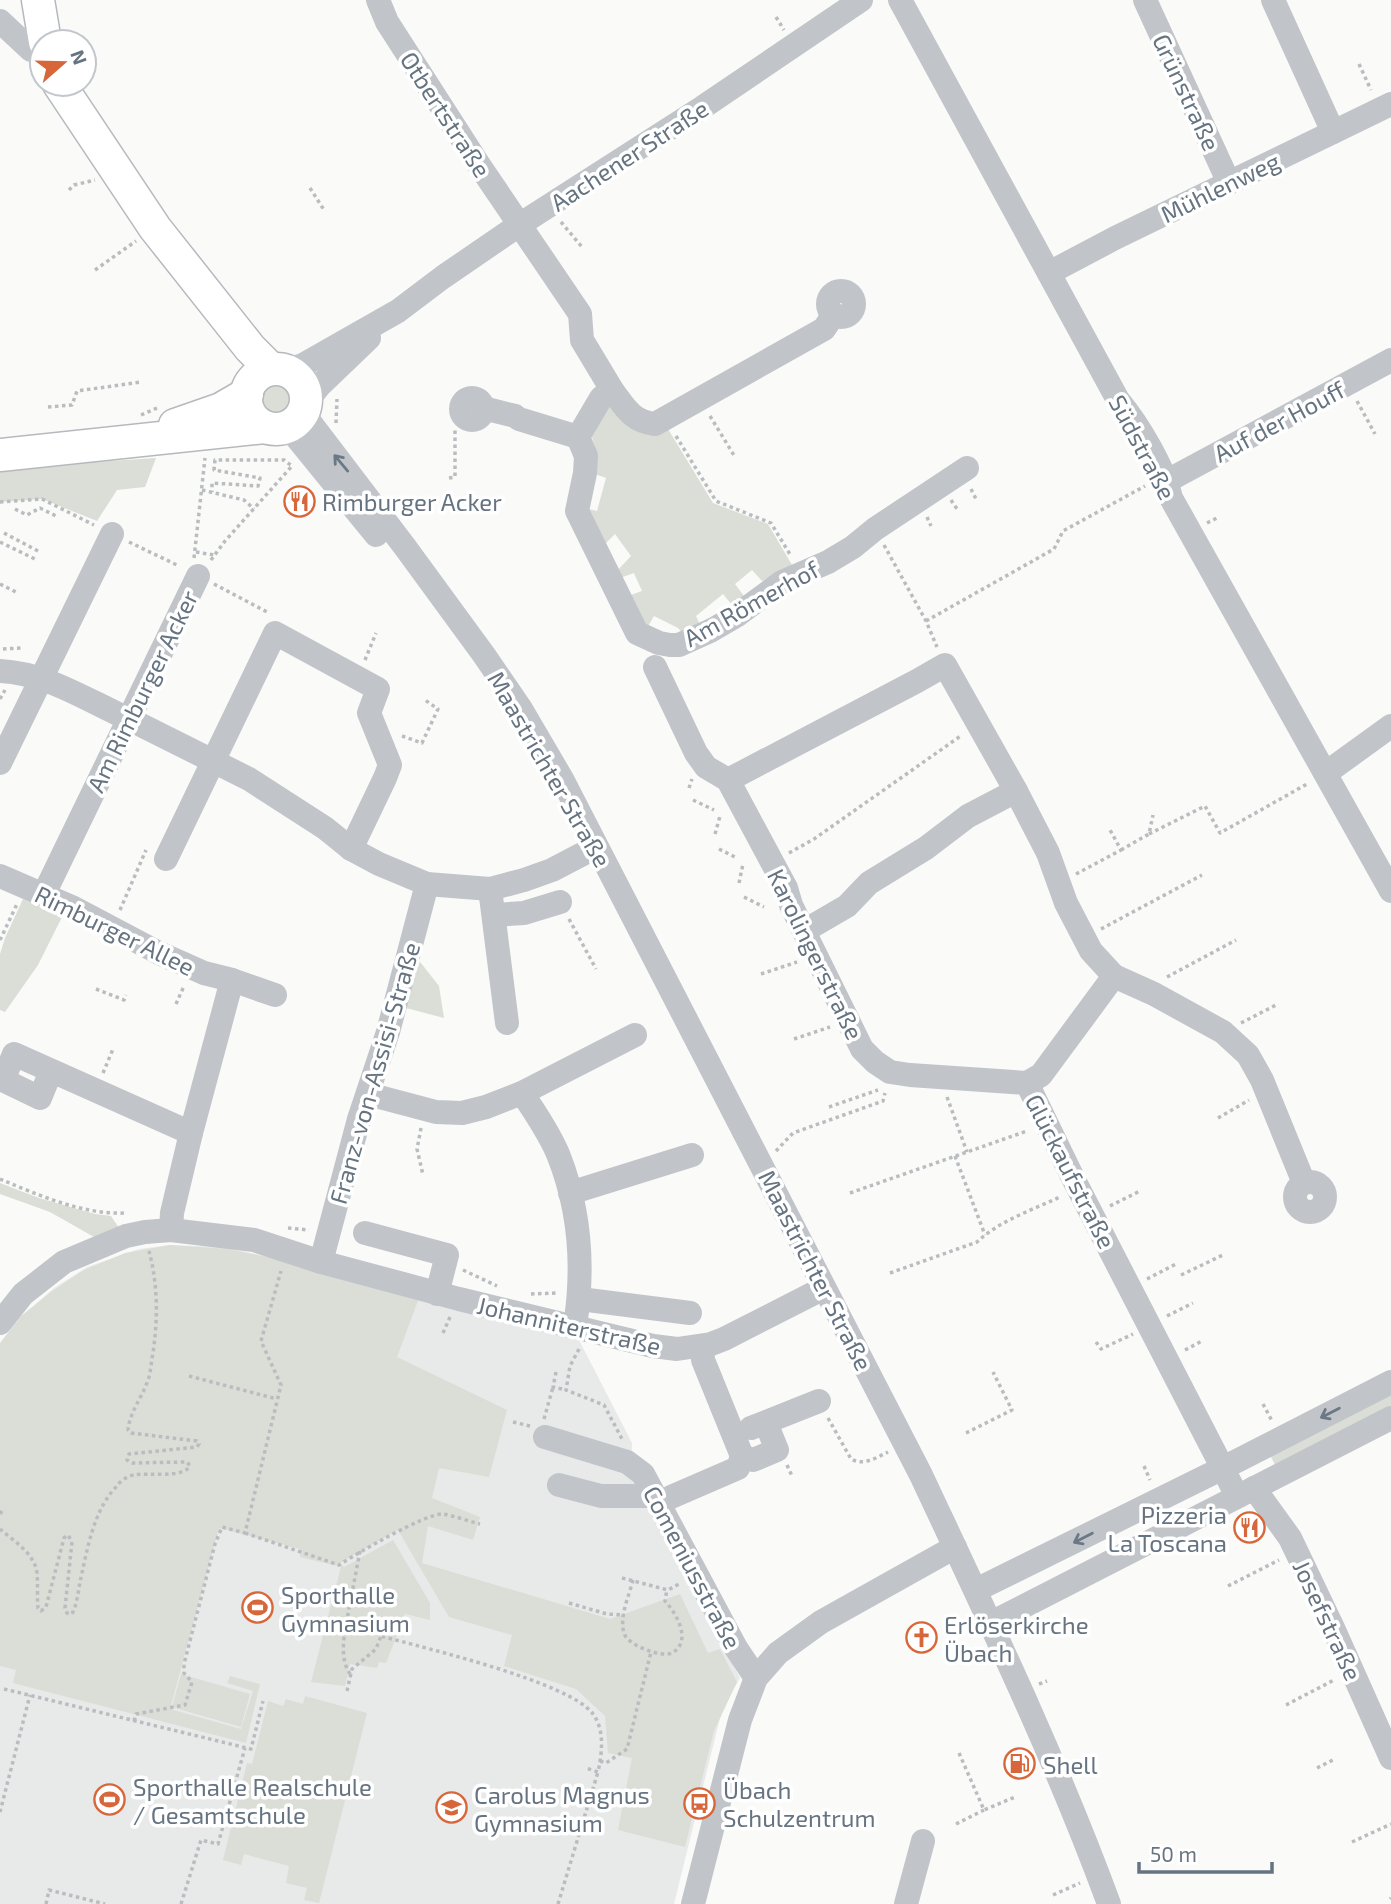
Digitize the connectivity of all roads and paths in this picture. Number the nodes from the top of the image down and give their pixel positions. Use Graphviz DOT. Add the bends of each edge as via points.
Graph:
graph roads {
  1 [pos="38,0"];
  2 [pos="378,0"];
  3 [pos="861,0"];
  4 [pos="900,0"];
  5 [pos="1145,0"];
  6 [pos="1273,0"];
  7 [pos="0,21"];
  8 [pos="43,28"];
  9 [pos="28,47"];
  10 [pos="1359,64"];
  11 [pos="68,98"];
  12 [pos="1386,106"];
  13 [pos="1333,132"];
  14 [pos="1229,183"];
  15 [pos="310,188"];
  16 [pos="548,207"];
  17 [pos="324,210"];
  18 [pos="519,225"];
  19 [pos="155,228"];
  20 [pos="582,247"];
  21 [pos="95,270"];
  22 [pos="1049,273"];
  23 [pos="397,311"];
  24 [pos="834,314"];
  25 [pos="1391,360"];
  26 [pos="263,380"];
  27 [pos="141,382"];
  28 [pos="1347,384"];
  29 [pos="612,390"];
  30 [pos="699,400"];
  31 [pos="48,407"];
  32 [pos="483,408"];
  33 [pos="291,418"];
  34 [pos="667,418"];
  35 [pos="455,429"];
  36 [pos="1375,434"];
  37 [pos="579,438"];
  38 [pos="113,442"];
  39 [pos="0,455"];
  40 [pos="735,457"];
  41 [pos="205,458"];
  42 [pos="967,468"];
  43 [pos="449,478"];
  44 [pos="1165,478"];
  45 [pos="202,491"];
  46 [pos="212,492"];
  47 [pos="0,502"];
  48 [pos="15,509"];
  49 [pos="254,509"];
  50 [pos="56,516"];
  51 [pos="876,529"];
  52 [pos="4,533"];
  53 [pos="112,534"];
  54 [pos="0,542"];
  55 [pos="38,551"];
  56 [pos="215,555"];
  57 [pos="35,559"];
  58 [pos="195,566"];
  59 [pos="801,573"];
  60 [pos="0,584"];
  61 [pos="18,593"];
  62 [pos="269,612"];
  63 [pos="926,621"];
  64 [pos="376,633"];
  65 [pos="945,665"];
  66 [pos="655,667"];
  67 [pos="0,671"];
  68 [pos="41,677"];
  69 [pos="357,678"];
  70 [pos="425,700"];
  71 [pos="118,714"];
  72 [pos="141,726"];
  73 [pos="1391,726"];
  74 [pos="380,737"];
  75 [pos="950,742"];
  76 [pos="215,761"];
  77 [pos="0,763"];
  78 [pos="1326,773"];
  79 [pos="728,780"];
  80 [pos="1016,791"];
  81 [pos="694,800"];
  82 [pos="714,810"];
  83 [pos="1153,815"];
  84 [pos="720,817"];
  85 [pos="1109,828"];
  86 [pos="715,834"];
  87 [pos="1149,834"];
  88 [pos="596,847"];
  89 [pos="351,849"];
  90 [pos="719,849"];
  91 [pos="1121,850"];
  92 [pos="737,858"];
  93 [pos="166,859"];
  94 [pos="772,863"];
  95 [pos="743,864"];
  96 [pos="1202,875"];
  97 [pos="0,876"];
  98 [pos="739,883"];
  99 [pos="427,884"];
  100 [pos="1059,884"];
  101 [pos="490,889"];
  102 [pos="34,890"];
  103 [pos="1391,891"];
  104 [pos="744,897"];
  105 [pos="560,902"];
  106 [pos="764,907"];
  107 [pos="494,915"];
  108 [pos="112,928"];
  109 [pos="804,931"];
  110 [pos="1084,938"];
  111 [pos="0,940"];
  112 [pos="1236,940"];
  113 [pos="816,955"];
  114 [pos="596,969"];
  115 [pos="761,974"];
  116 [pos="1114,976"];
  117 [pos="232,980"];
  118 [pos="96,989"];
  119 [pos="1154,994"];
  120 [pos="126,995"];
  121 [pos="275,995"];
  122 [pos="1276,1005"];
  123 [pos="848,1020"];
  124 [pos="507,1023"];
  125 [pos="635,1035"];
  126 [pos="1231,1038"];
  127 [pos="794,1039"];
  128 [pos="945,1077"];
  129 [pos="1,1081"];
  130 [pos="1027,1083"];
  131 [pos="1266,1090"];
  132 [pos="522,1093"];
  133 [pos="368,1094"];
  134 [pos="829,1107"];
  135 [pos="424,1108"];
  136 [pos="1218,1118"];
  137 [pos="1046,1125"];
  138 [pos="191,1133"];
  139 [pos="967,1152"];
  140 [pos="692,1155"];
  141 [pos="955,1156"];
  142 [pos="759,1160"];
  143 [pos="423,1175"];
  144 [pos="0,1180"];
  145 [pos="1304,1183"];
  146 [pos="1078,1188"];
  147 [pos="1140,1191"];
  148 [pos="570,1193"];
  149 [pos="850,1193"];
  150 [pos="1093,1215"];
  151 [pos="139,1223"];
  152 [pos="171,1230"];
  153 [pos="365,1233"];
  154 [pos="985,1235"];
  155 [pos="287,1251"];
  156 [pos="1223,1255"];
  157 [pos="445,1261"];
  158 [pos="321,1262"];
  159 [pos="1176,1264"];
  160 [pos="890,1273"];
  161 [pos="1181,1275"];
  162 [pos="499,1287"];
  163 [pos="824,1288"];
  164 [pos="1130,1288"];
  165 [pos="437,1294"];
  166 [pos="527,1294"];
  167 [pos="580,1296"];
  168 [pos="1194,1303"];
  169 [pos="690,1313"];
  170 [pos="0,1323"];
  171 [pos="575,1326"];
  172 [pos="1149,1326"];
  173 [pos="600,1335"];
  174 [pos="1096,1342"];
  175 [pos="702,1346"];
  176 [pos="555,1372"];
  177 [pos="993,1372"];
  178 [pos="189,1376"];
  179 [pos="1391,1382"];
  180 [pos="553,1387"];
  181 [pos="566,1390"];
  182 [pos="278,1399"];
  183 [pos="819,1401"];
  184 [pos="1391,1418"];
  185 [pos="513,1422"];
  186 [pos="540,1431"];
  187 [pos="966,1433"];
  188 [pos="738,1446"];
  189 [pos="893,1450"];
  190 [pos="627,1462"];
  191 [pos="1223,1468"];
  192 [pos="559,1485"];
  193 [pos="1246,1492"];
  194 [pos="663,1496"];
  195 [pos="480,1524"];
  196 [pos="0,1529"];
  197 [pos="245,1533"];
  198 [pos="955,1547"];
  199 [pos="360,1551"];
  200 [pos="1297,1551"];
  201 [pos="696,1574"];
  202 [pos="622,1577"];
  203 [pos="634,1580"];
  204 [pos="1228,1586"];
  205 [pos="667,1589"];
  206 [pos="976,1590"];
  207 [pos="569,1603"];
  208 [pos="624,1615"];
  209 [pos="990,1623"];
  210 [pos="345,1630"];
  211 [pos="382,1636"];
  212 [pos="651,1652"];
  213 [pos="1352,1671"];
  214 [pos="351,1675"];
  215 [pos="756,1678"];
  216 [pos="4,1689"];
  217 [pos="348,1691"];
  218 [pos="30,1695"];
  219 [pos="263,1701"];
  220 [pos="1286,1705"];
  221 [pos="134,1721"];
  222 [pos="245,1748"];
  223 [pos="959,1752"];
  224 [pos="1391,1758"];
  225 [pos="1335,1759"];
  226 [pos="600,1761"];
  227 [pos="586,1768"];
  228 [pos="1317,1768"];
  229 [pos="598,1772"];
  230 [pos="1015,1797"];
  231 [pos="984,1810"];
  232 [pos="0,1812"];
  233 [pos="956,1824"];
  234 [pos="1391,1824"];
  235 [pos="923,1841"];
  236 [pos="1352,1842"];
  237 [pos="1098,1876"];
  238 [pos="1053,1895"];
  239 [pos="46,1904"];
  240 [pos="105,1904"];
  241 [pos="181,1904"];
  242 [pos="558,1904"];
  243 [pos="693,1904"];
  244 [pos="906,1904"];
  245 [pos="1108,1904"];
  1 -- 8 [label="main road"];
  2 -- 18 [label="street, Otbertstraße" via="387,22"];
  3 -- 16 [label="street, Aachener Straße"];
  4 -- 22 [label="street, Südstraße"];
  5 -- 14 [label="street, Grünstraße"];
  6 -- 13 [label="street"];
  7 -- 9 [label="street"];
  10 -- 12 [label="path"];
  11 -- 19 [label="main road"];
  12 -- 13 [label="street, Mühlenweg"];
  13 -- 14 [label="street, Mühlenweg"];
  14 -- 22 [label="street, Mühlenweg"];
  15 -- 17 [label="path"];
  16 -- 18 [label="street, Aachener Straße"];
  16 -- 20 [label="path"];
  18 -- 23 [label="street, Aachener Straße"];
  18 -- 29 [label="street" via="580,314 582,340"];
  19 -- 21 [label="path"];
  19 -- 26 [label="main road" via="244,369"];
  22 -- 44 [label="street, Südstraße"];
  23 -- 26 [label="street, Aachener Straße" via="303,365"];
  23 -- 33 [label="street, Aachener Straße"];
  24 -- 30 [label="street" via="824,329"];
  25 -- 28 [label="street, Auf der Houff"];
  26 -- 33 [label="main road" via="294,374 300,381 305,388"];
  26 -- 33 [label="main road" via="246,403 249,411 258,423"];
  26 -- 38 [label="main road" via="221,409"];
  27 -- 31 [label="path" via="76,391 72,405"];
  28 -- 36 [label="path"];
  28 -- 44 [label="street, Auf der Houff"];
  29 -- 34 [label="street" via="643,422 655,424"];
  29 -- 37 [label="street" via="601,398"];
  30 -- 34 [label="street"];
  30 -- 40 [label="path"];
  32 -- 37 [label="street"];
  33 -- 38 [label="main road" via="189,436"];
  33 -- 88 [label="street, Maastrichter Straße" via="387,548 484,655 562,779"];
  34 -- 59 [label="path" via="716,501 771,523"];
  35 -- 43 [label="path" via="455,477"];
  37 -- 59 [label="street, Am Römerhof" via="586,456 578,511 637,633 659,643 679,645 736,616"];
  38 -- 39 [label="main road"];
  41 -- 45 [label="path"];
  42 -- 51 [label="street, Am Römerhof"];
  44 -- 63 [label="path" via="1063,531 1054,549"];
  44 -- 78 [label="street, Südstraße" via="1171,498"];
  45 -- 46 [label="path"];
  45 -- 58 [label="path"];
  46 -- 49 [label="path" via="244,500"];
  46 -- 49 [label="path, Am Rimburger Acker" via="212,483 258,486 260,478 214,470 215,460 284,460 292,466"];
  47 -- 53 [label="path" via="42,499"];
  48 -- 50 [label="path" via="27,515 40,508"];
  49 -- 56 [label="path, Am Rimburger Acker"];
  51 -- 59 [label="street, Am Römerhof" via="828,562"];
  51 -- 63 [label="path"];
  52 -- 55 [label="path"];
  53 -- 58 [label="path"];
  53 -- 68 [label="street"];
  54 -- 57 [label="path"];
  56 -- 58 [label="path, Am Rimburger Acker"];
  56 -- 58 [label="path"];
  58 -- 62 [label="path"];
  58 -- 102 [label="street, Am Rimburger Acker"];
  60 -- 61 [label="path"];
  63 -- 65 [label="path"];
  64 -- 69 [label="path"];
  65 -- 79 [label="street"];
  65 -- 80 [label="street"];
  66 -- 79 [label="street, Karolingerstraße" via="696,752 706,767"];
  67 -- 68 [label="street"];
  68 -- 71 [label="street"];
  68 -- 77 [label="street"];
  69 -- 74 [label="street" via="378,690 369,713"];
  69 -- 76 [label="street" via="275,633"];
  70 -- 74 [label="path" via="438,709 422,743 388,730"];
  72 -- 76 [label="street"];
  73 -- 78 [label="street"];
  74 -- 89 [label="street" via="390,765"];
  75 -- 94 [label="path" via="814,839"];
  76 -- 89 [label="street"];
  76 -- 93 [label="street"];
  78 -- 87 [label="path" via="1220,833 1205,806"];
  78 -- 103 [label="street, Südstraße"];
  79 -- 94 [label="street, Karolingerstraße"];
  80 -- 100 [label="street"];
  80 -- 109 [label="street" via="968,816 869,883 847,906"];
  81 -- 82 [label="path"];
  83 -- 87 [label="path"];
  84 -- 86 [label="path"];
  85 -- 91 [label="path"];
  87 -- 91 [label="path"];
  88 -- 101 [label="street" via="552,870"];
  88 -- 142 [label="street, Maastrichter Straße"];
  89 -- 99 [label="street"];
  90 -- 92 [label="path"];
  91 -- 100 [label="path"];
  93 -- 108 [label="path" via="146,849"];
  94 -- 109 [label="street, Karolingerstraße"];
  95 -- 98 [label="path"];
  96 -- 110 [label="path"];
  97 -- 102 [label="street, Rimburger Allee"];
  99 -- 101 [label="street"];
  99 -- 133 [label="street, Franz-von-Assisi-Straße"];
  100 -- 110 [label="street"];
  101 -- 107 [label="street"];
  102 -- 108 [label="street, Rimburger Allee"];
  102 -- 111 [label="path"];
  104 -- 106 [label="path"];
  105 -- 107 [label="street" via="524,913"];
  105 -- 114 [label="path"];
  107 -- 124 [label="street"];
  108 -- 117 [label="street, Rimburger Allee" via="204,973"];
  109 -- 113 [label="street, Karolingerstraße"];
  110 -- 116 [label="street"];
  112 -- 119 [label="path" via="1163,979"];
  113 -- 115 [label="path"];
  113 -- 123 [label="street, Karolingerstraße"];
  116 -- 119 [label="street"];
  116 -- 130 [label="street, Glückaufstraße" via="1041,1075"];
  117 -- 121 [label="street, Rimburger Allee"];
  117 -- 138 [label="street"];
  118 -- 120 [label="path" via="124,1000"];
  119 -- 126 [label="street"];
  122 -- 126 [label="path" via="1239,1024"];
  123 -- 127 [label="path"];
  123 -- 128 [label="street, Karolingerstraße" via="862,1049 890,1072"];
  125 -- 132 [label="street"];
  126 -- 131 [label="street" via="1248,1055"];
  128 -- 130 [label="street, Karolingerstraße"];
  128 -- 139 [label="path" via="946,1095"];
  129 -- 138 [label="street" via="14,1054"];
  130 -- 137 [label="street, Glückaufstraße"];
  131 -- 136 [label="path"];
  131 -- 145 [label="street"];
  132 -- 135 [label="street" via="462,1113"];
  132 -- 148 [label="street" via="557,1153"];
  133 -- 135 [label="street"];
  133 -- 158 [label="street, Franz-von-Assisi-Straße"];
  134 -- 142 [label="path" via="887,1087 883,1101 793,1133 775,1153"];
  135 -- 143 [label="path" via="417,1149"];
  137 -- 139 [label="path"];
  137 -- 146 [label="street, Glückaufstraße"];
  138 -- 152 [label="street"];
  139 -- 141 [label="path"];
  140 -- 148 [label="street"];
  141 -- 149 [label="path"];
  141 -- 154 [label="path"];
  142 -- 163 [label="street, Maastrichter Straße"];
  144 -- 151 [label="path"];
  146 -- 150 [label="street, Glückaufstraße"];
  146 -- 154 [label="path"];
  147 -- 150 [label="path"];
  148 -- 167 [label="street" via="581,1259"];
  150 -- 164 [label="street, Glückaufstraße"];
  151 -- 152 [label="street, Johanniterstraße"];
  151 -- 170 [label="street, Johanniterstraße" via="126,1236 65,1262 23,1294"];
  151 -- 196 [label="path" via="154,1268 158,1300 149,1379 131,1413 128,1430 199,1444 129,1454 127,1460 187,1462 190,1469 134,1475 114,1488 92,1534 72,1614 65,1608 70,1537 64,1538 46,1608 41,1611 33,1562"];
  152 -- 155 [label="street, Johanniterstraße" via="254,1240"];
  153 -- 157 [label="street" via="447,1255"];
  154 -- 160 [label="path" via="977,1242"];
  155 -- 158 [label="street, Johanniterstraße"];
  155 -- 182 [label="path" via="261,1341 281,1385"];
  156 -- 161 [label="path"];
  157 -- 162 [label="path"];
  157 -- 165 [label="street"];
  158 -- 165 [label="street, Johanniterstraße"];
  159 -- 164 [label="path"];
  163 -- 175 [label="street, Johanniterstraße"];
  163 -- 198 [label="street, Maastrichter Straße"];
  164 -- 172 [label="street, Glückaufstraße"];
  165 -- 171 [label="street, Johanniterstraße"];
  166 -- 167 [label="path"];
  167 -- 169 [label="street"];
  167 -- 171 [label="street"];
  168 -- 172 [label="path"];
  171 -- 173 [label="street, Johanniterstraße"];
  172 -- 174 [label="path" via="1101,1349"];
  172 -- 191 [label="street, Glückaufstraße"];
  173 -- 175 [label="street, Johanniterstraße" via="677,1349"];
  173 -- 181 [label="path" via="597,1347 582,1343 570,1366"];
  175 -- 188 [label="street" via="703,1360"];
  176 -- 180 [label="path"];
  177 -- 187 [label="path" via="1012,1410"];
  178 -- 182 [label="path"];
  179 -- 191 [label="street, one-way"];
  180 -- 181 [label="path"];
  180 -- 186 [label="path"];
  181 -- 190 [label="path" via="604,1405 628,1450"];
  182 -- 197 [label="path"];
  183 -- 188 [label="street" via="766,1423"];
  183 -- 189 [label="path" via="854,1461 860,1463"];
  184 -- 193 [label="street"];
  185 -- 186 [label="path"];
  186 -- 190 [label="street, Comeniusstraße"];
  188 -- 194 [label="street" via="738,1468"];
  190 -- 194 [label="street, Comeniusstraße"];
  191 -- 193 [label="street, Glückaufstraße"];
  191 -- 206 [label="street, one-way"];
  192 -- 194 [label="street" via="601,1496"];
  193 -- 200 [label="street, Josefstraße"];
  193 -- 209 [label="street"];
  194 -- 201 [label="street, Comeniusstraße"];
  195 -- 199 [label="path" via="440,1514"];
  197 -- 199 [label="path" via="339,1565"];
  197 -- 221 [label="path" via="222,1527 215,1544 184,1664 184,1673 192,1682 185,1705 136,1714"];
  198 -- 206 [label="street, Maastrichter Straße"];
  198 -- 215 [label="street, Comeniusstraße" via="821,1622 778,1653"];
  199 -- 210 [label="path"];
  200 -- 204 [label="path"];
  200 -- 213 [label="street, Josefstraße"];
  201 -- 205 [label="path"];
  201 -- 215 [label="street, Comeniusstraße"];
  202 -- 203 [label="path"];
  203 -- 205 [label="path"];
  203 -- 208 [label="path"];
  205 -- 212 [label="path" via="665,1601 682,1636 671,1653"];
  206 -- 209 [label="street, Maastrichter Straße"];
  207 -- 208 [label="path"];
  208 -- 212 [label="path" via="627,1639"];
  209 -- 237 [label="street, Maastrichter Straße"];
  210 -- 211 [label="path" via="358,1622 372,1623"];
  210 -- 214 [label="path" via="343,1651"];
  211 -- 214 [label="path"];
  211 -- 226 [label="path" via="526,1678 573,1699 592,1712 599,1726"];
  212 -- 226 [label="path" via="626,1749 606,1763"];
  213 -- 220 [label="path"];
  213 -- 224 [label="street, Josefstraße"];
  214 -- 217 [label="path"];
  215 -- 243 [label="street, Comeniusstraße" via="740,1720"];
  216 -- 218 [label="path"];
  218 -- 221 [label="path"];
  218 -- 232 [label="path"];
  219 -- 222 [label="path" via="251,1749"];
  221 -- 222 [label="path"];
  222 -- 241 [label="path" via="218,1844 201,1840"];
  223 -- 231 [label="path"];
  225 -- 228 [label="path"];
  226 -- 229 [label="path"];
  227 -- 229 [label="path"];
  229 -- 242 [label="path"];
  230 -- 231 [label="path"];
  231 -- 233 [label="path"];
  234 -- 236 [label="path"];
  235 -- 244 [label="street"];
  237 -- 238 [label="path"];
  237 -- 245 [label="street, Maastrichter Straße"];
  239 -- 240 [label="path" via="49,1890"];
}
